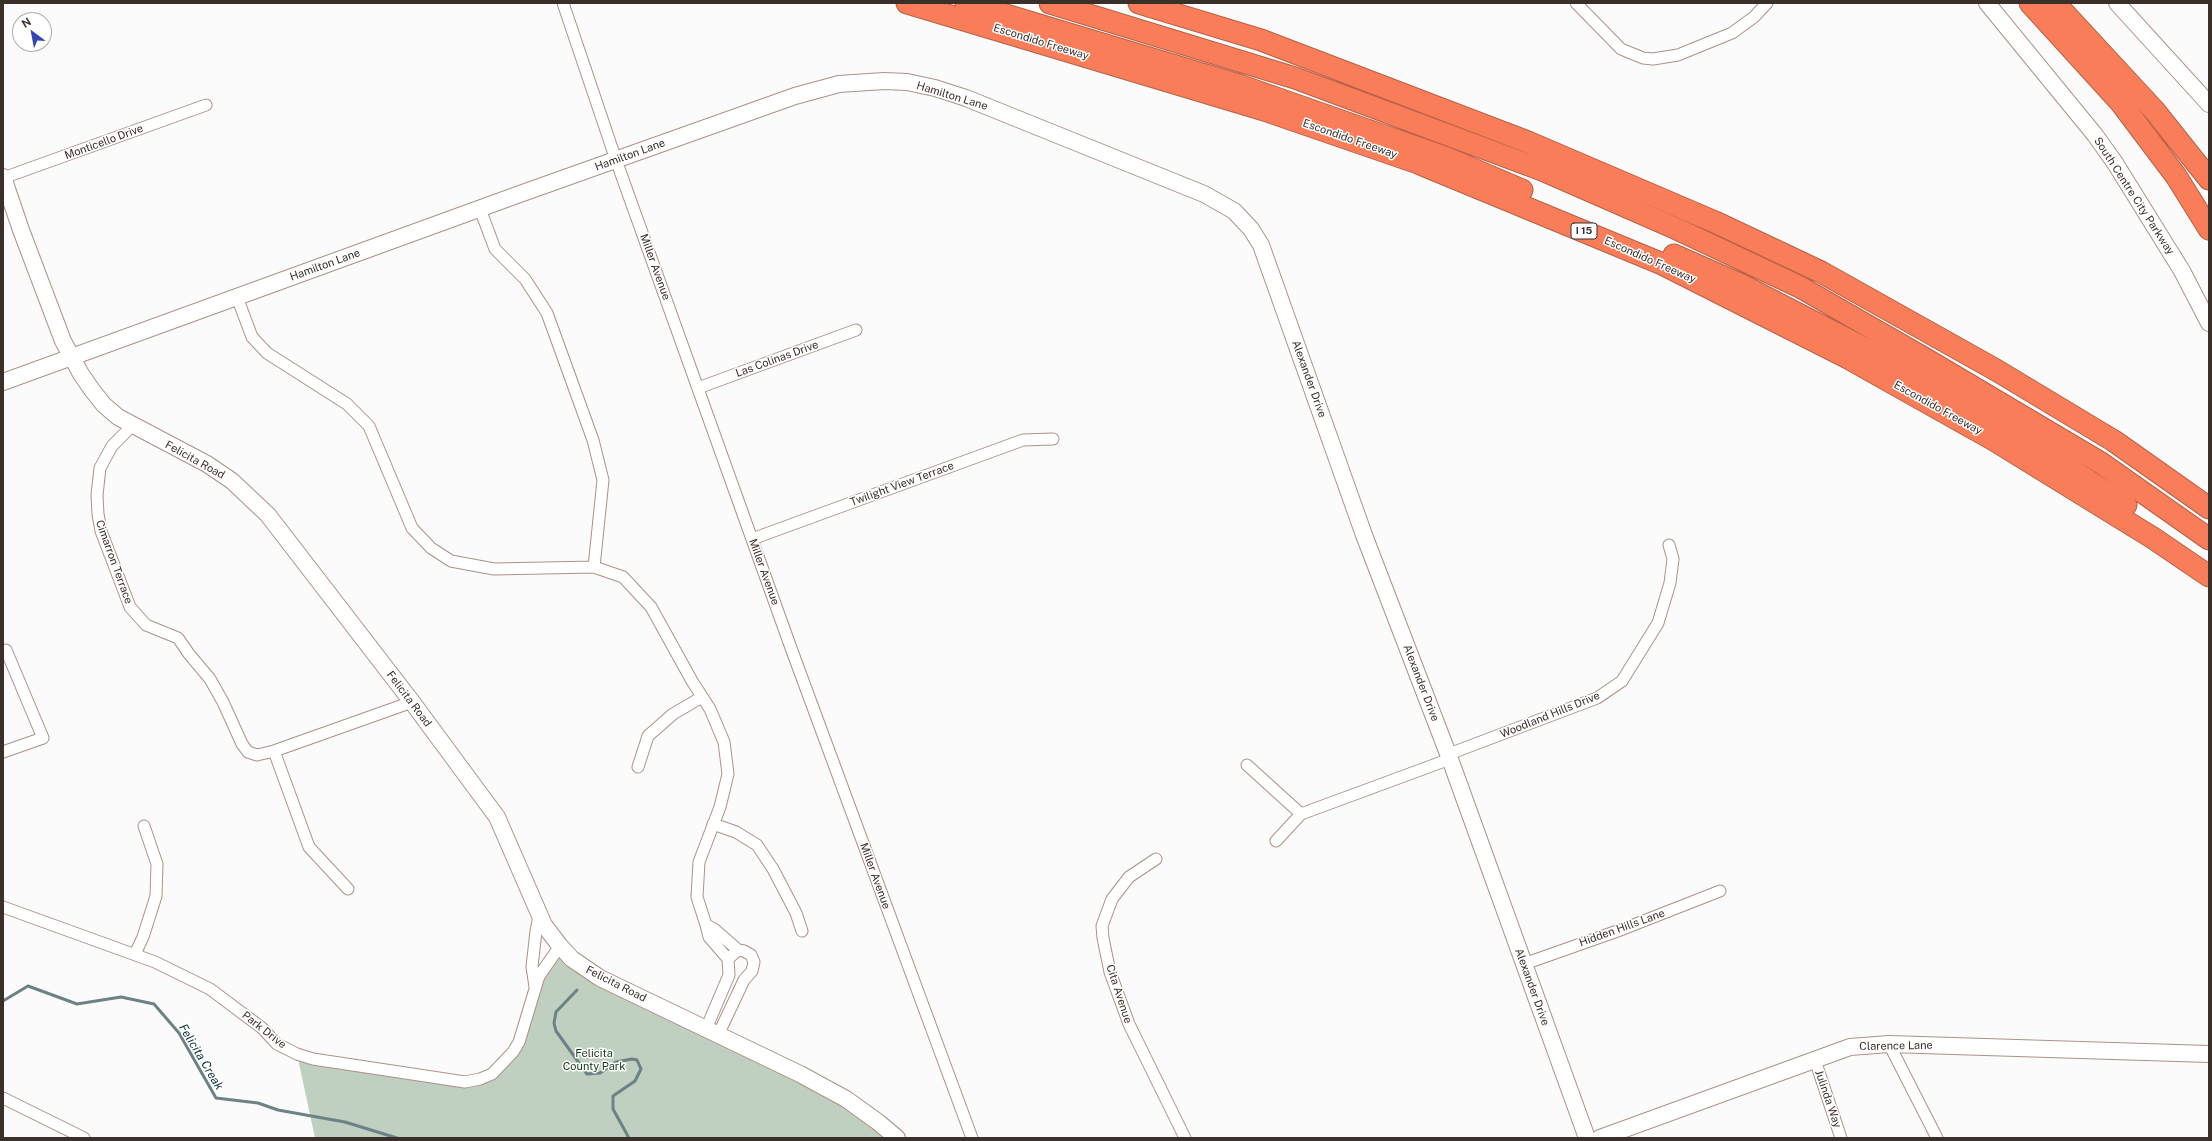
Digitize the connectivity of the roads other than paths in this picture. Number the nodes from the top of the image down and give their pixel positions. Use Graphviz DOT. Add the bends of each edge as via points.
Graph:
graph roads {
  1 [pos="563,3"];
  2 [pos="907,3"];
  3 [pos="966,3"];
  4 [pos="1050,3"];
  5 [pos="1139,3"];
  6 [pos="1576,3"];
  7 [pos="1767,3"];
  8 [pos="1987,3"];
  9 [pos="2030,3"];
  10 [pos="2055,3"];
  11 [pos="2116,3"];
  12 [pos="2209,104"];
  13 [pos="206,106"];
  14 [pos="616,160"];
  15 [pos="3,178"];
  16 [pos="2209,179"];
  17 [pos="480,209"];
  18 [pos="2209,229"];
  19 [pos="1251,230"];
  20 [pos="237,297"];
  21 [pos="2209,323"];
  22 [pos="856,330"];
  23 [pos="72,357"];
  24 [pos="3,382"];
  25 [pos="698,388"];
  26 [pos="132,426"];
  27 [pos="1053,439"];
  28 [pos="2209,508"];
  29 [pos="752,538"];
  30 [pos="2209,539"];
  31 [pos="1669,545"];
  32 [pos="2209,559"];
  33 [pos="594,567"];
  34 [pos="2209,576"];
  35 [pos="6,650"];
  36 [pos="702,697"];
  37 [pos="412,702"];
  38 [pos="274,751"];
  39 [pos="3,752"];
  40 [pos="1450,756"];
  41 [pos="1247,765"];
  42 [pos="638,767"];
  43 [pos="1301,814"];
  44 [pos="713,824"];
  45 [pos="144,826"];
  46 [pos="1276,841"];
  47 [pos="1156,859"];
  48 [pos="348,889"];
  49 [pos="1720,891"];
  50 [pos="3,907"];
  51 [pos="539,916"];
  52 [pos="706,925"];
  53 [pos="802,931"];
  54 [pos="560,946"];
  55 [pos="738,950"];
  56 [pos="135,954"];
  57 [pos="728,959"];
  58 [pos="1524,964"];
  59 [pos="535,987"];
  60 [pos="712,1032"];
  61 [pos="1889,1044"];
  62 [pos="2209,1054"];
  63 [pos="1815,1060"];
  64 [pos="3,1098"];
  65 [pos="84,1138"];
  66 [pos="897,1138"];
  67 [pos="972,1138"];
  68 [pos="1185,1138"];
  69 [pos="1587,1138"];
  70 [pos="1600,1138"];
  71 [pos="1841,1138"];
  72 [pos="1937,1138"];
  1 -- 14 [label="street, Miller Avenue"];
  2 -- 34 [label="highway, Escondido Freeway / I 15" via="1279,115 1418,163 1660,263 1848,358 1994,440 2153,538"];
  3 -- 32 [label="highway" via="1239,84 1447,158 1734,282 1908,371 2072,470"];
  4 -- 30 [label="highway" via="1295,78 1542,170 1677,229 1800,287 1924,358 2101,463"];
  5 -- 28 [label="highway" via="1261,40 1528,142 1715,222 1814,269 1996,370 2114,441"];
  6 -- 7 [label="street" via="1621,49 1642,58 1653,59 1678,54 1732,33 1754,17"];
  8 -- 21 [label="street, South Centre City Parkway" via="2115,163 2182,271"];
  9 -- 18 [label="highway" via="2121,103 2176,176"];
  10 -- 16 [label="highway" via="2154,110"];
  11 -- 12 [label="street"];
  13 -- 15 [label="street, Monticello Drive"];
  14 -- 17 [label="street, Hamilton Lane"];
  14 -- 19 [label="street, Hamilton Lane" via="818,89 861,81 907,82 966,98 1204,194 1234,211"];
  14 -- 25 [label="street, Miller Avenue"];
  15 -- 23 [label="street, Felicita Road" via="63,341"];
  17 -- 20 [label="street, Hamilton Lane"];
  17 -- 33 [label="street" via="495,249 525,278 547,313 593,440 603,480"];
  19 -- 40 [label="street, Alexander Drive" via="1261,245 1364,534"];
  20 -- 23 [label="street, Hamilton Lane"];
  20 -- 33 [label="street" via="252,337 267,353 347,404 369,426 412,528 431,548 451,561 494,569"];
  22 -- 25 [label="street, Las Colinas Drive"];
  23 -- 24 [label="street, Hamilton Lane"];
  23 -- 26 [label="street, Felicita Road" via="104,406"];
  25 -- 29 [label="street, Miller Avenue"];
  26 -- 37 [label="street, Felicita Road" via="207,464 254,500"];
  26 -- 38 [label="street, Cimarron Terrace" via="106,456 100,468 97,495 101,531 125,598 135,615 146,625 178,638 210,680 248,752 257,755"];
  27 -- 29 [label="street, Twilight View Terrace" via="1023,440"];
  29 -- 67 [label="street, Miller Avenue"];
  31 -- 40 [label="street, Woodland Hills Drive" via="1673,559 1658,623 1622,681 1597,698"];
  33 -- 36 [label="street" via="623,577 652,607"];
  35 -- 39 [label="street" via="43,738"];
  36 -- 42 [label="street" via="673,714 648,736"];
  36 -- 44 [label="street" via="724,742 728,774"];
  37 -- 38 [label="street, Cimarron Terrace"];
  37 -- 51 [label="street, Felicita Road" via="497,817"];
  38 -- 48 [label="street" via="310,847"];
  40 -- 43 [label="street, Woodland Hills Drive"];
  40 -- 58 [label="street, Alexander Drive"];
  41 -- 43 [label="street"];
  43 -- 46 [label="street, Woodland Hills Drive"];
  44 -- 52 [label="street" via="699,862 697,897"];
  44 -- 53 [label="street" via="736,832 757,845 773,869 796,913"];
  45 -- 56 [label="street" via="157,864 156,896"];
  47 -- 68 [label="street, Cita Avenue" via="1129,877 1112,899 1102,926 1102,938 1110,972 1129,1024"];
  49 -- 58 [label="street, Hidden Hills Lane"];
  50 -- 56 [label="street, Park Drive"];
  51 -- 54 [label="street, Felicita Road"];
  51 -- 59 [label="street, Park Drive" via="532,967"];
  52 -- 55 [label="street" via="714,928"];
  52 -- 57 [label="street" via="709,937"];
  54 -- 59 [label="street, Park Drive" via="544,967"];
  54 -- 60 [label="street, Felicita Road" via="572,959 600,978"];
  55 -- 57 [label="street"];
  55 -- 60 [label="street" via="751,955 754,962 752,971"];
  56 -- 59 [label="street, Park Drive" via="210,989 262,1028 278,1044 297,1054 313,1059 465,1082 492,1074 508,1059 519,1042"];
  57 -- 60 [label="street" via="729,975"];
  58 -- 69 [label="street, Alexander Drive"];
  60 -- 66 [label="street, Felicita Road" via="846,1099"];
  61 -- 62 [label="street, Clarence Lane"];
  61 -- 63 [label="street, Clarence Lane" via="1850,1047"];
  61 -- 72 [label="street"];
  63 -- 70 [label="street, Clarence Lane"];
  63 -- 71 [label="street, Julinda Way"];
  64 -- 65 [label="street"];
}
